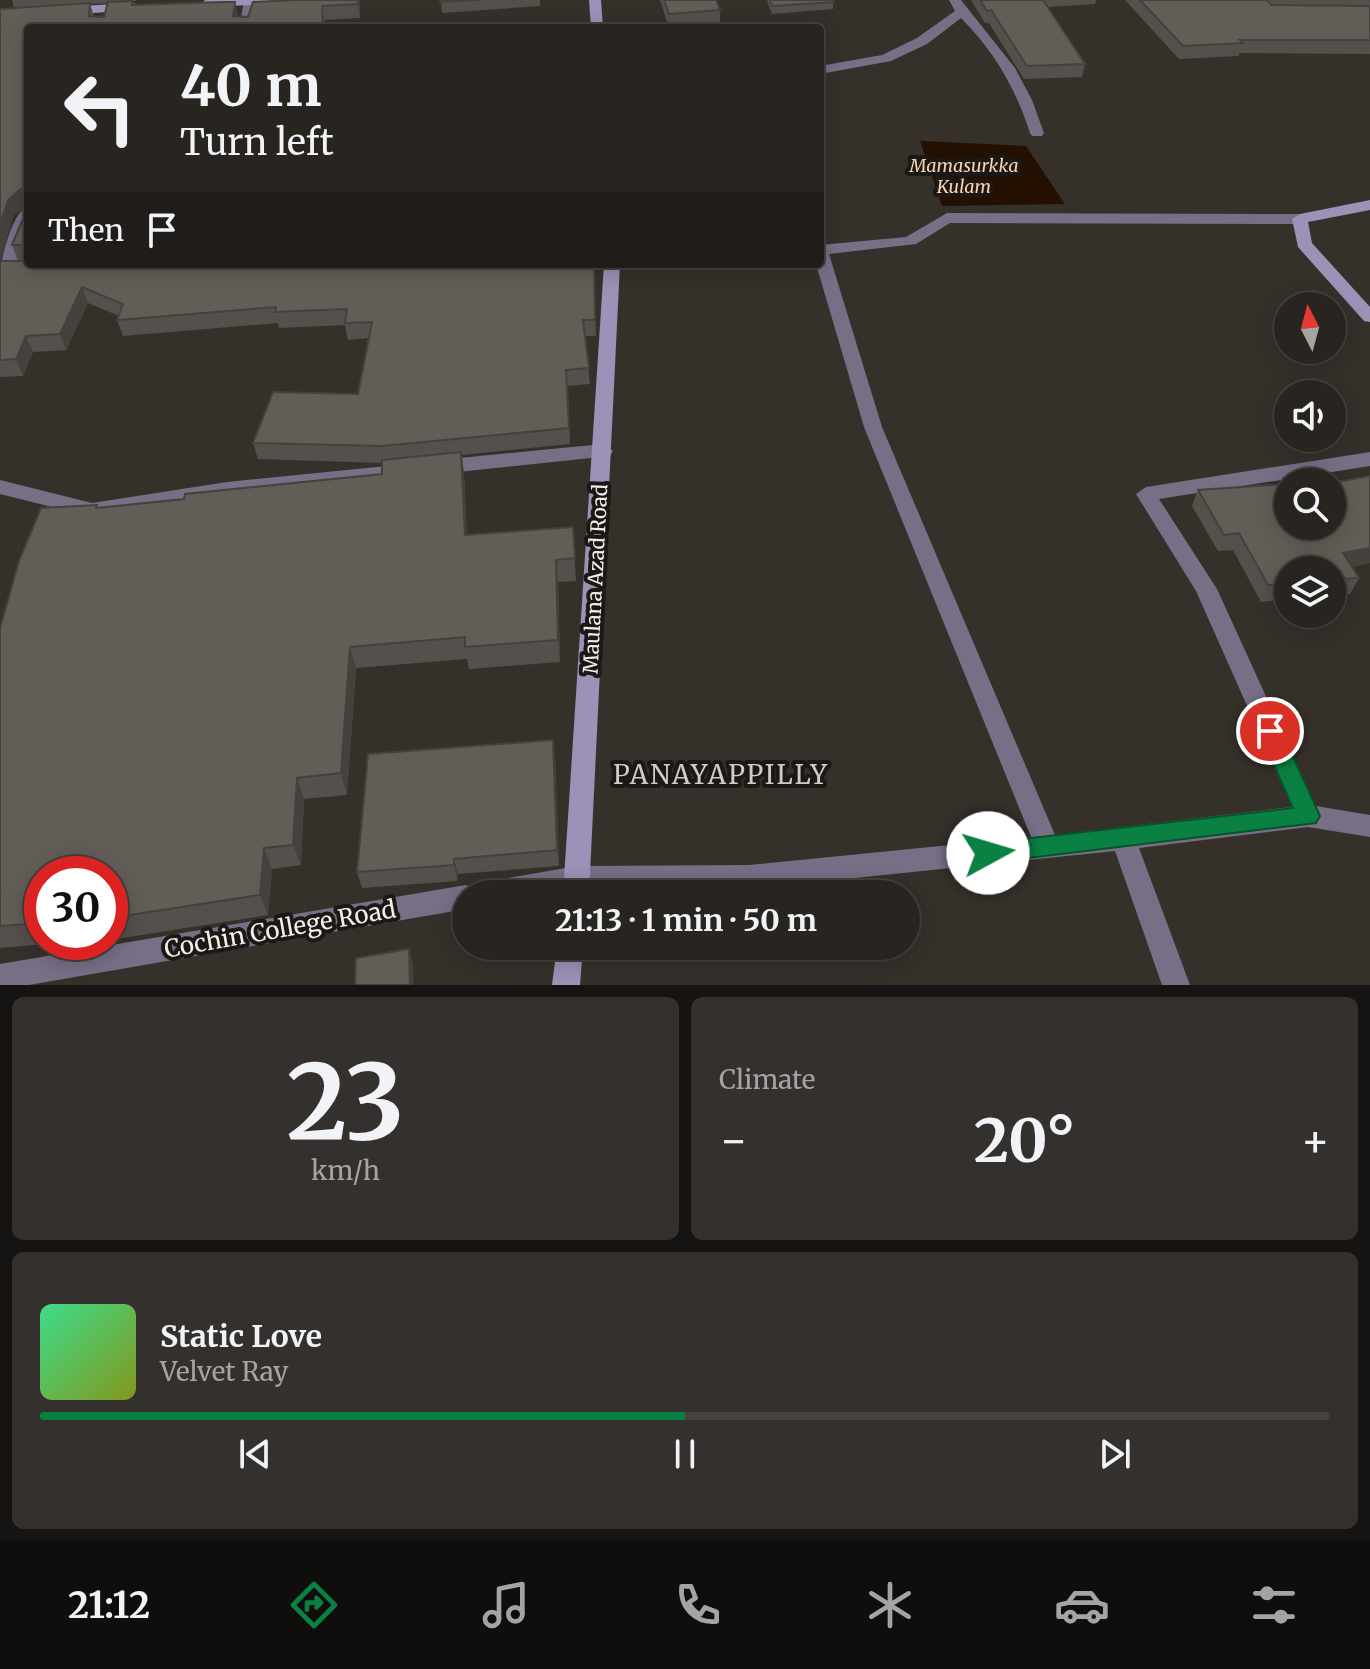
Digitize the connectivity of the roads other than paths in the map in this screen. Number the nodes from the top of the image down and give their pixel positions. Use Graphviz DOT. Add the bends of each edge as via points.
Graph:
graph roads {
  1 [pos="270,0"];
  2 [pos="595,0"];
  3 [pos="250,1"];
  4 [pos="105,4"];
  5 [pos="191,4"];
  6 [pos="959,6"];
  7 [pos="147,7"];
  8 [pos="44,13"];
  9 [pos="102,24"];
  10 [pos="246,24"];
  11 [pos="597,24"];
  12 [pos="824,69"];
  13 [pos="1037,133"];
  14 [pos="1370,205"];
  15 [pos="1300,219"];
  16 [pos="24,223"];
  17 [pos="824,250"];
  18 [pos="824,263"];
  19 [pos="612,268"];
  20 [pos="8,270"];
  21 [pos="1370,317"];
  22 [pos="603,451"];
  23 [pos="1370,459"];
  24 [pos="0,487"];
  25 [pos="1308,816"];
  26 [pos="1370,826"];
  27 [pos="1123,839"];
  28 [pos="1048,847"];
  29 [pos="577,880"];
  30 [pos="692,880"];
  31 [pos="452,899"];
  32 [pos="569,960"];
  33 [pos="0,977"];
  34 [pos="566,985"];
  35 [pos="1176,985"];
  1 -- 3 [label="main road"];
  2 -- 11 [label="main road"];
  3 -- 5 [label="main road"];
  3 -- 10 [label="street"];
  4 -- 7 [label="main road"];
  4 -- 8 [label="main road"];
  4 -- 9 [label="street"];
  6 -- 12 [label="street" via="922,41 886,58"];
  6 -- 13 [label="street" via="981,29 1029,105"];
  14 -- 15 [label="main road"];
  15 -- 17 [label="street" via="947,218 910,241"];
  15 -- 21 [label="main road" via="1304,244"];
  16 -- 20 [label="street"];
  18 -- 28 [label="street" via="873,427"];
  19 -- 22 [label="main road, Maulana Azad Road"];
  22 -- 24 [label="street" via="227,489 92,510"];
  22 -- 29 [label="main road, Maulana Azad Road"];
  23 -- 25 [label="street" via="1146,494 1206,589"];
  25 -- 26 [label="street"];
  25 -- 27 [label="street"];
  27 -- 28 [label="street"];
  27 -- 35 [label="street"];
  28 -- 30 [label="street"];
  31 -- 33 [label="street, Cochin College Road"];
  32 -- 34 [label="main road"];
}
